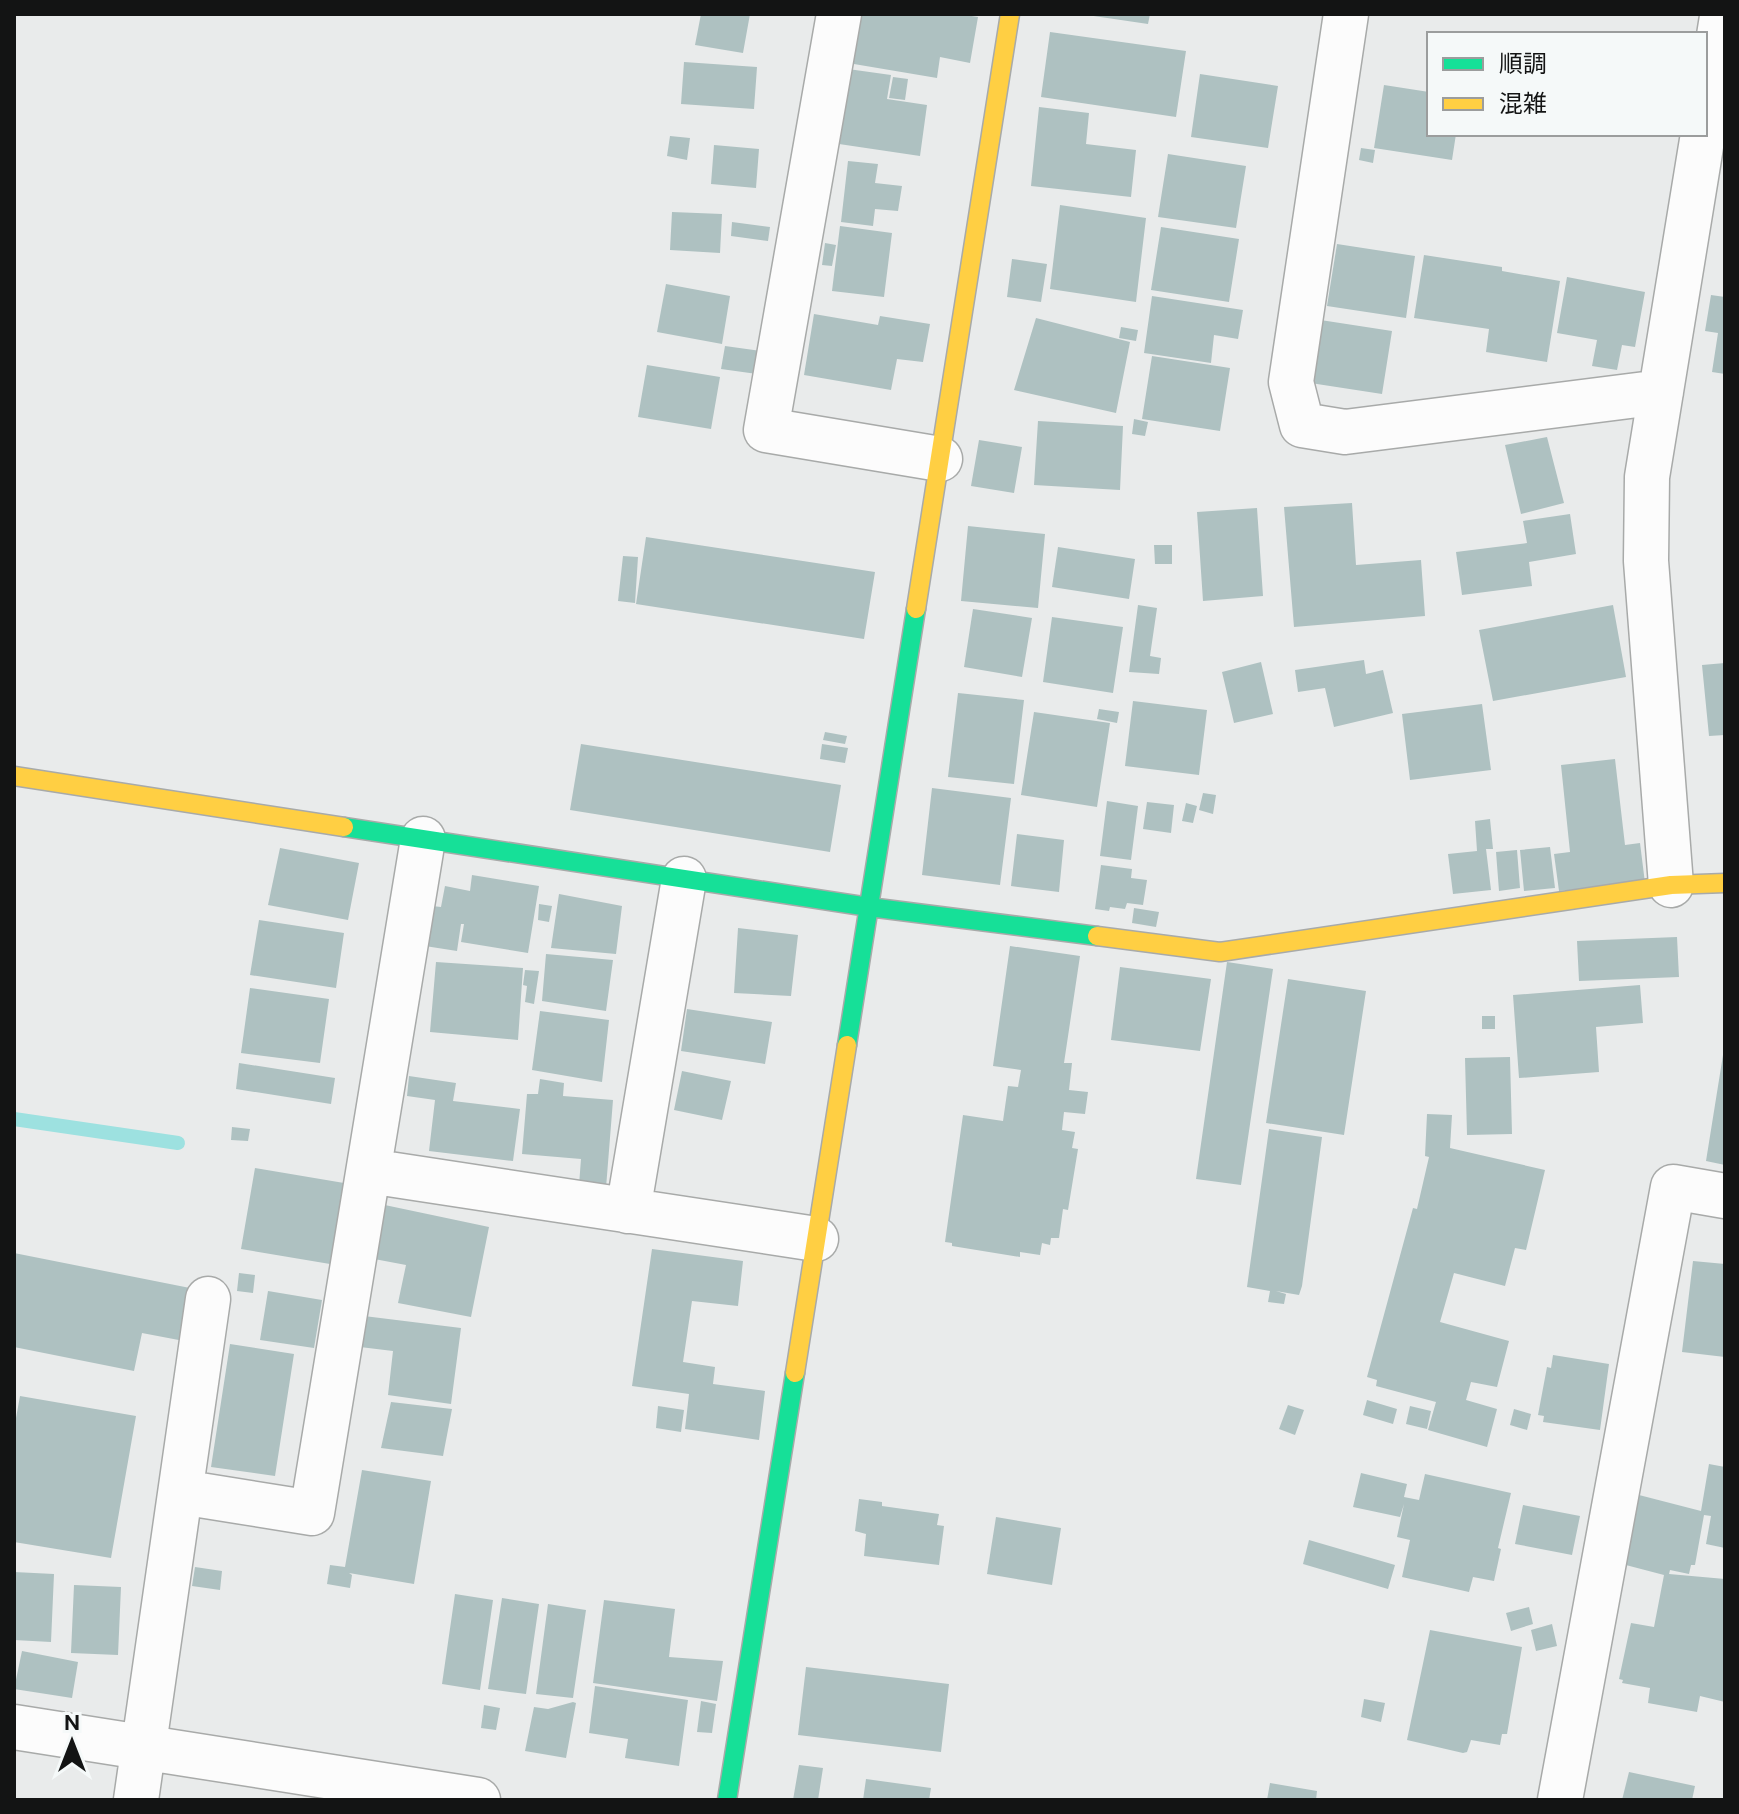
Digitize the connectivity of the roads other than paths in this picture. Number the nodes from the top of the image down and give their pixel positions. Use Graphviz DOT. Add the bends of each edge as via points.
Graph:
graph roads {
  1 [pos="839,14"];
  2 [pos="1010,14"];
  3 [pos="1346,14"];
  4 [pos="1716,16"];
  5 [pos="1707,104"];
  6 [pos="1703,136"];
  7 [pos="1661,392"];
  8 [pos="940,459"];
  9 [pos="14,776"];
  10 [pos="423,839"];
  11 [pos="684,879"];
  12 [pos="1725,883"];
  13 [pos="1671,885"];
  14 [pos="869,907"];
  15 [pos="369,1171"];
  16 [pos="1725,1196"];
  17 [pos="628,1211"];
  18 [pos="816,1239"];
  19 [pos="208,1299"];
  20 [pos="181,1492"];
  21 [pos="14,1727"];
  22 [pos="144,1748"];
  23 [pos="418,1795"];
  24 [pos="136,1800"];
  25 [pos="478,1800"];
  26 [pos="727,1800"];
  27 [pos="1560,1800"];
  1 -- 8 [label="street" via="766,430"];
  2 -- 8 [label="street"];
  3 -- 7 [label="street" via="1291,382 1302,425 1345,432"];
  4 -- 5 [label="street"];
  6 -- 7 [label="street"];
  7 -- 13 [label="street" via="1647,477 1646,561"];
  8 -- 14 [label="street"];
  9 -- 10 [label="street"];
  10 -- 11 [label="street"];
  10 -- 15 [label="street"];
  11 -- 14 [label="street"];
  11 -- 17 [label="street"];
  12 -- 13 [label="street"];
  13 -- 14 [label="street" via="1220,952"];
  14 -- 18 [label="street"];
  15 -- 17 [label="street"];
  15 -- 20 [label="street" via="312,1513"];
  16 -- 27 [label="street" via="1673,1187"];
  17 -- 18 [label="street"];
  18 -- 26 [label="street"];
  19 -- 20 [label="street"];
  20 -- 22 [label="street"];
  21 -- 22 [label="street"];
  22 -- 23 [label="street"];
  22 -- 24 [label="street"];
  23 -- 25 [label="street"];
}
